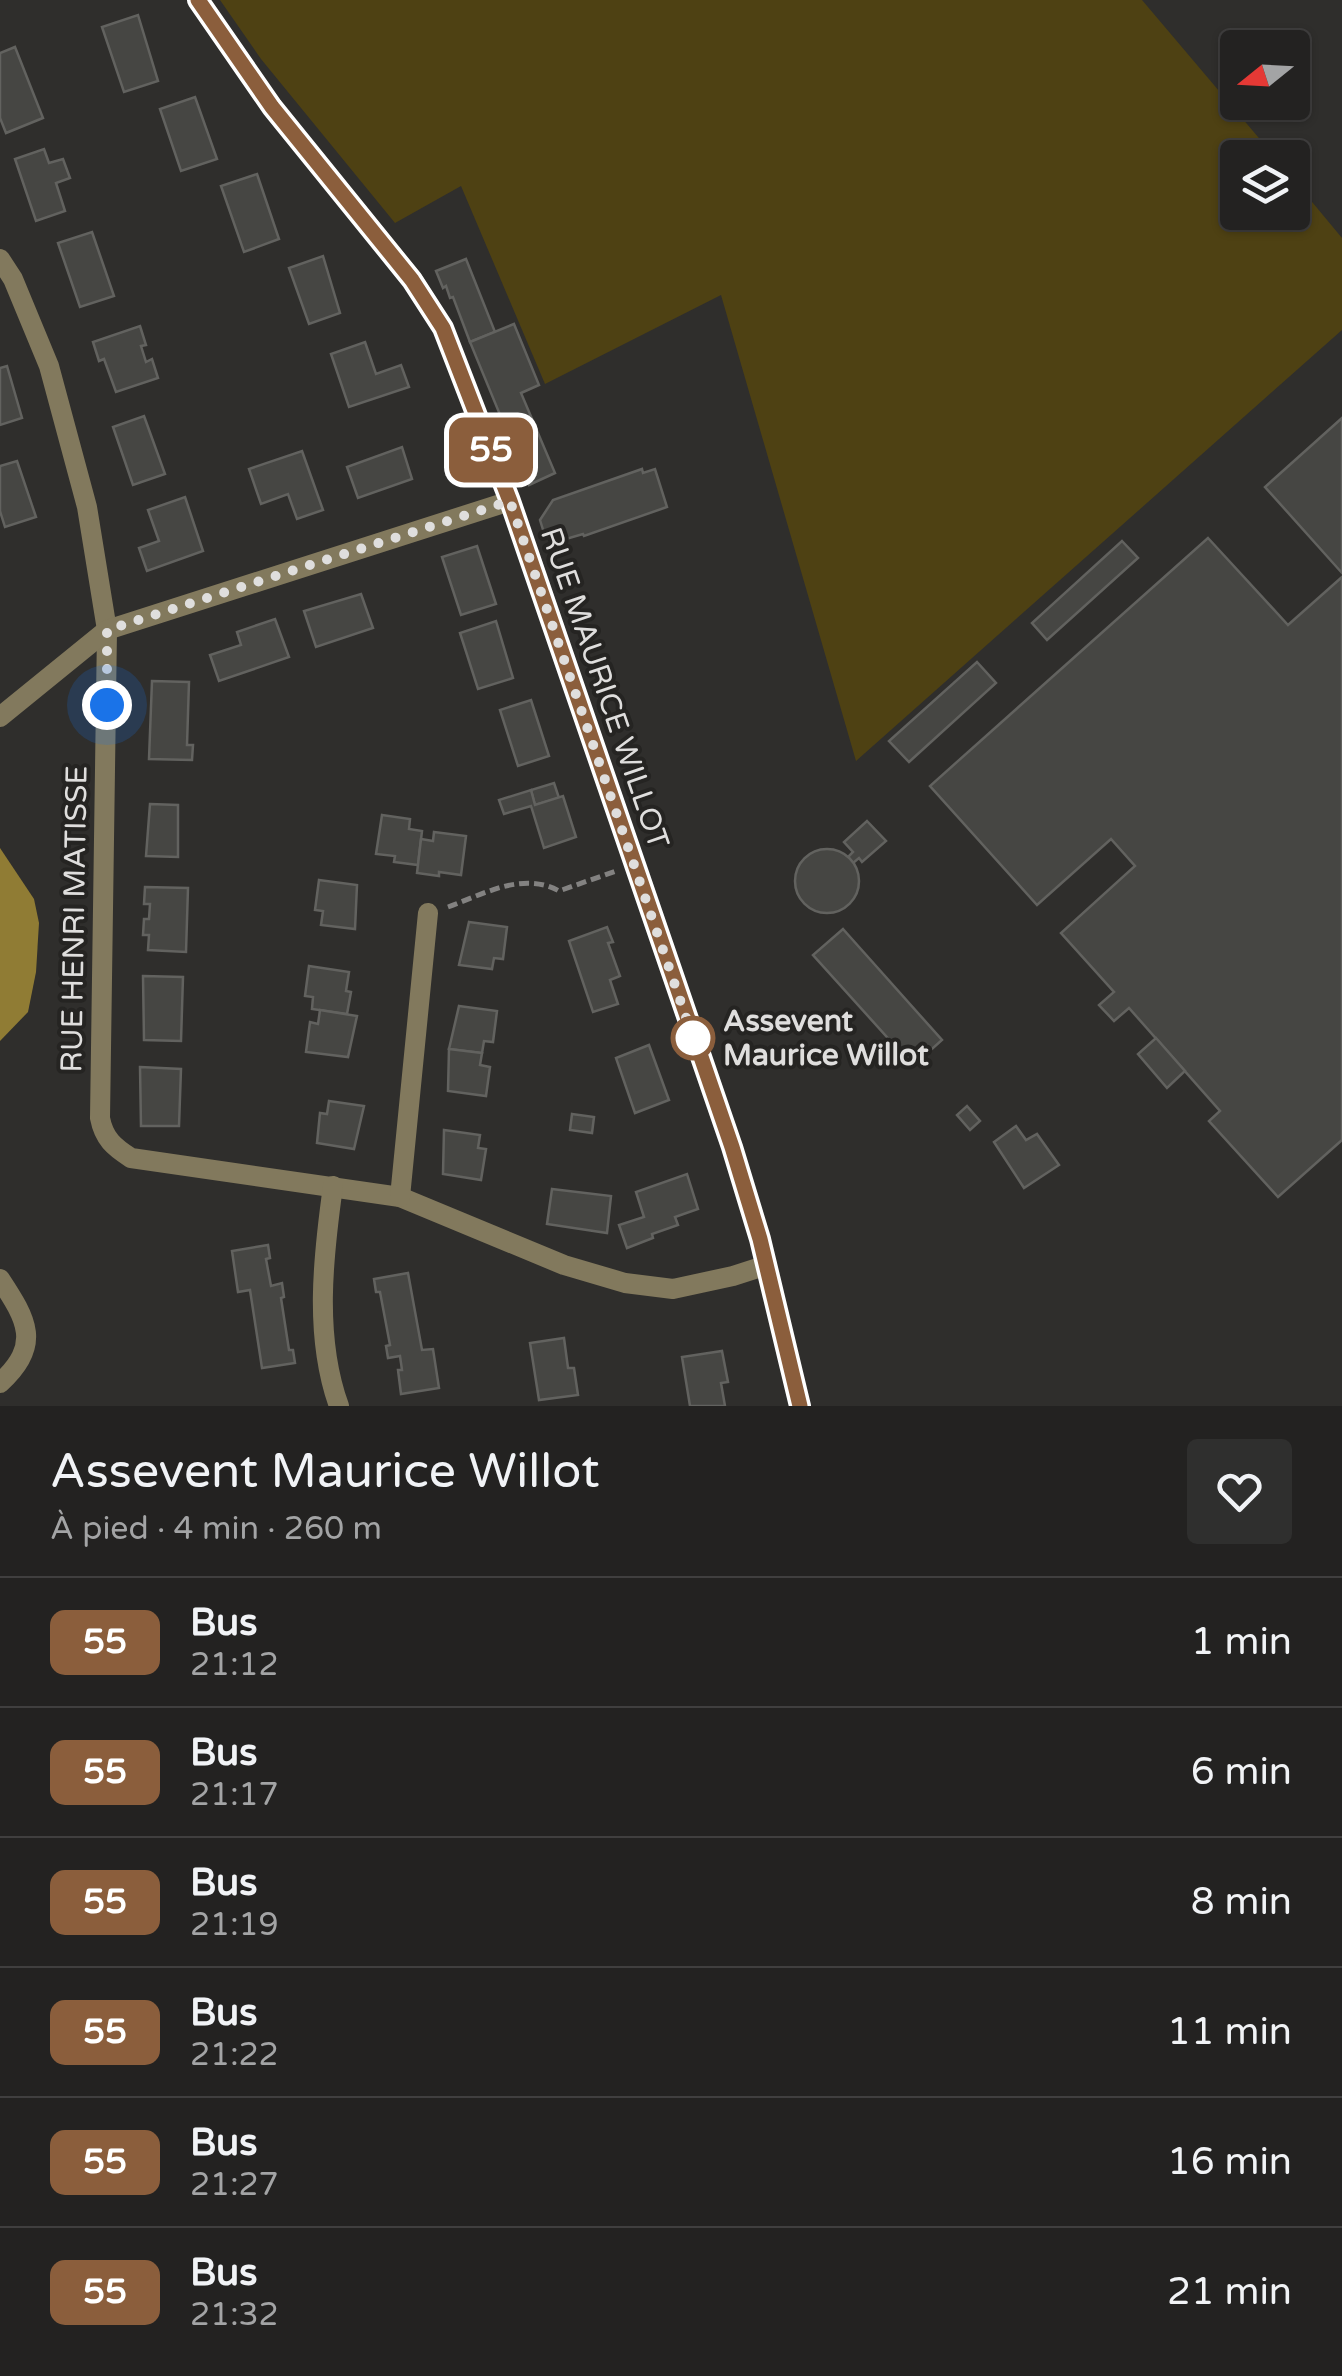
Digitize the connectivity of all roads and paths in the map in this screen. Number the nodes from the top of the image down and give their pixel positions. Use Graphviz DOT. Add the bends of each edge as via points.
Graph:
graph roads {
  1 [pos="198,0"];
  2 [pos="0,259"];
  3 [pos="510,501"];
  4 [pos="107,630"];
  5 [pos="0,717"];
  6 [pos="634,864"];
  7 [pos="428,914"];
  8 [pos="333,1186"];
  9 [pos="400,1198"];
  10 [pos="767,1264"];
  11 [pos="0,1280"];
  12 [pos="0,1383"];
  13 [pos="340,1406"];
  14 [pos="800,1406"];
  1 -- 3 [label="street, RUE MAURICE WILLOT" via="443,328"];
  2 -- 4 [label="street, RUE HENRI MATISSE" via="49,366 87,507"];
  3 -- 4 [label="street"];
  3 -- 6 [label="street, RUE MAURICE WILLOT"];
  4 -- 5 [label="street"];
  4 -- 8 [label="street, RUE HENRI MATISSE" via="103,1134 131,1158"];
  6 -- 7 [label="path" via="558,891 541,882 517,883"];
  6 -- 10 [label="street, RUE MAURICE WILLOT"];
  7 -- 9 [label="street"];
  8 -- 9 [label="street"];
  8 -- 13 [label="street" via="324,1298 331,1384"];
  9 -- 10 [label="street" via="625,1284 673,1289"];
  10 -- 14 [label="street, RUE MAURICE WILLOT"];
  11 -- 12 [label="street" via="28,1331 22,1359"];
}
